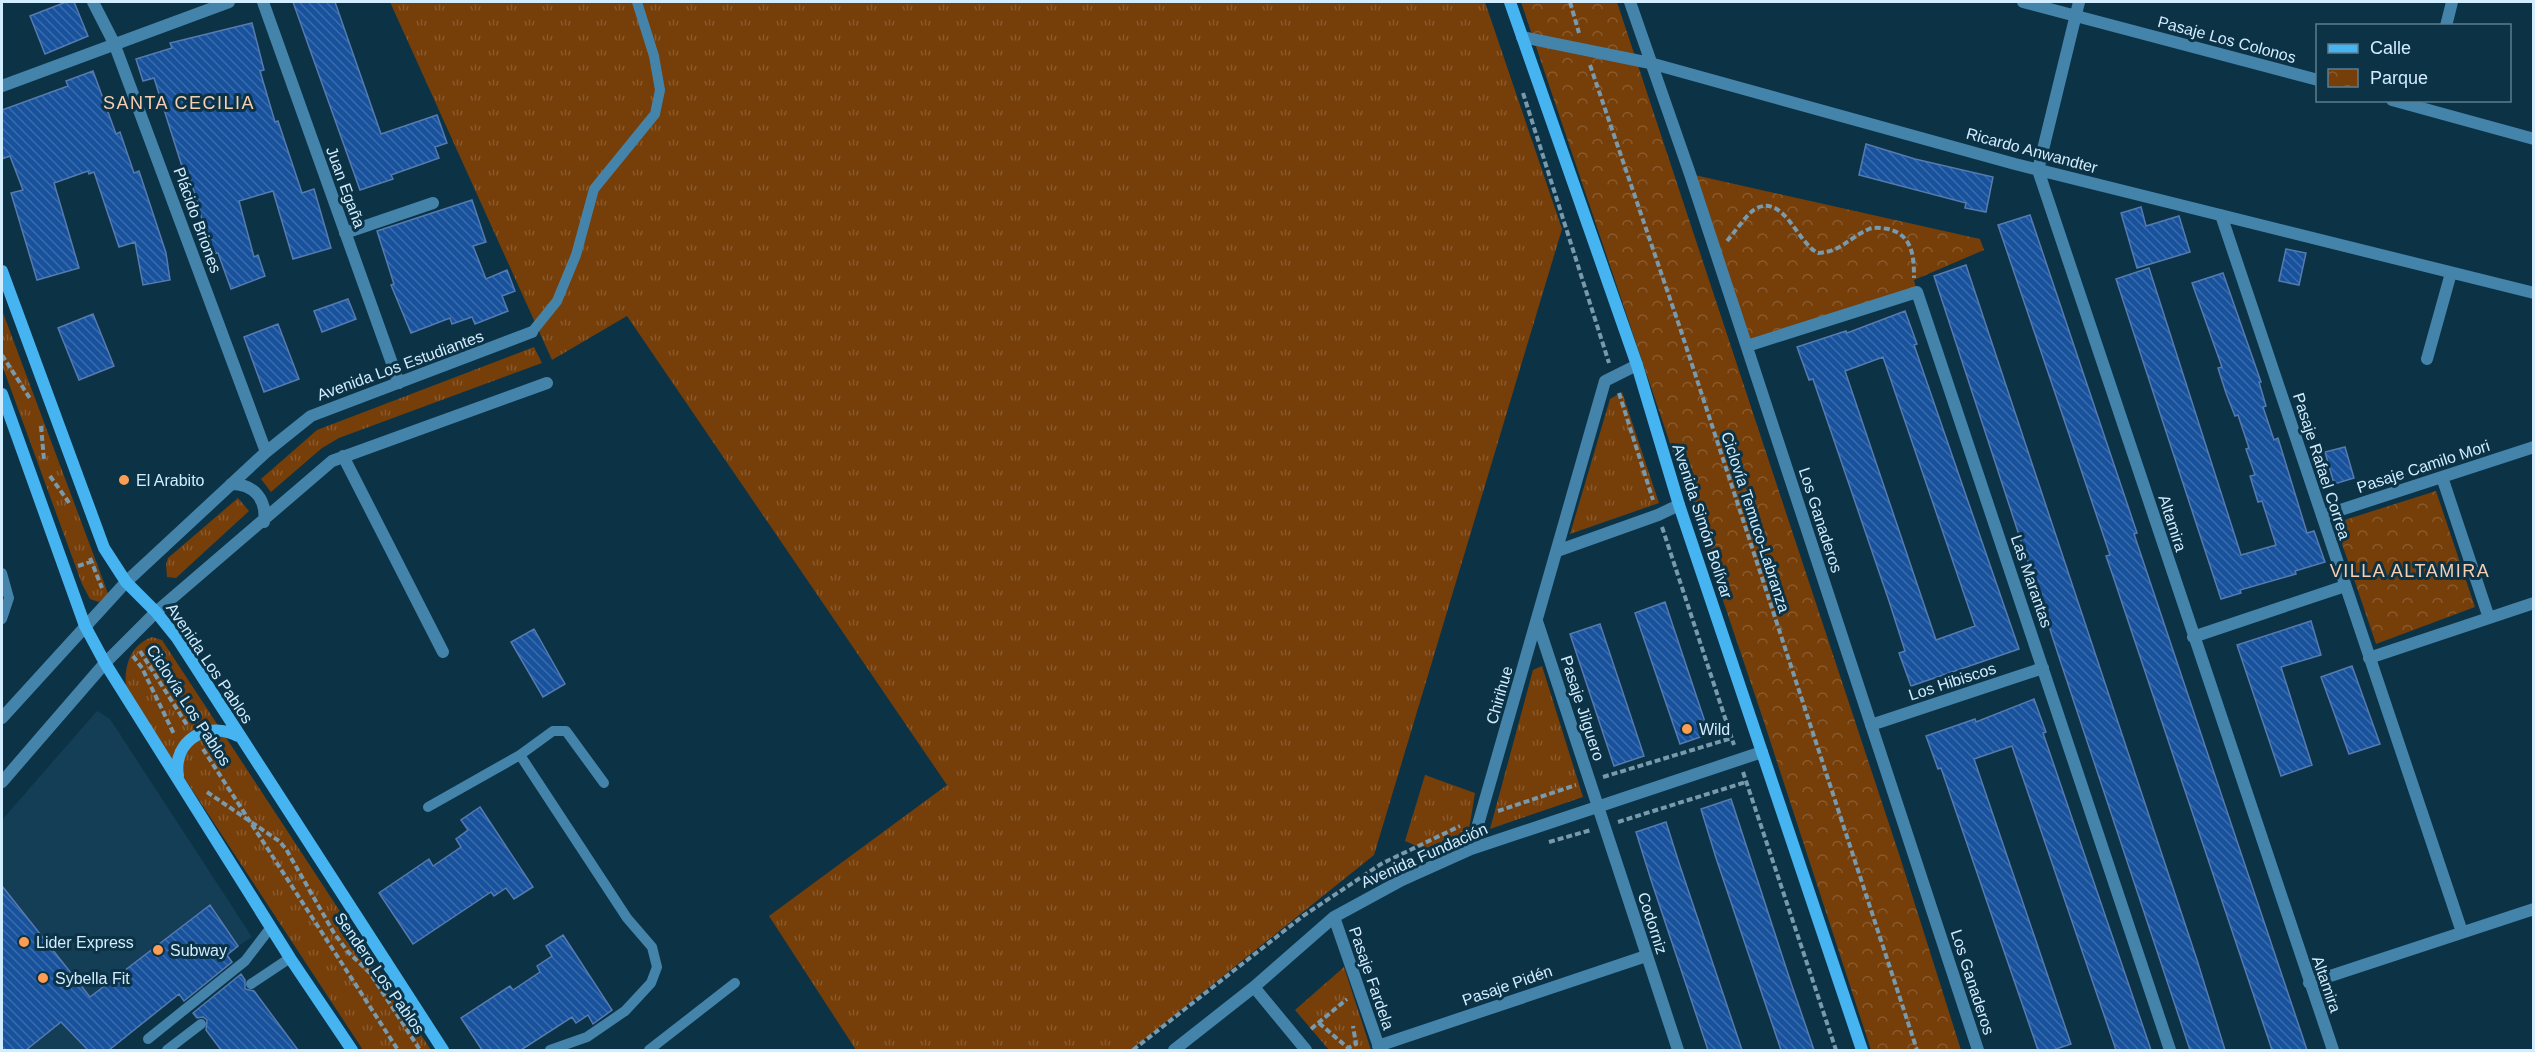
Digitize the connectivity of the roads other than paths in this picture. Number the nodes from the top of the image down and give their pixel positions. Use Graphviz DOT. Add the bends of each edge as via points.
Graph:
graph roads {
  1 [pos="93,2"];
  2 [pos="228,2"];
  3 [pos="263,2"];
  4 [pos="637,2"];
  5 [pos="1510,2"];
  6 [pos="1630,2"];
  7 [pos="2023,2"];
  8 [pos="2079,2"];
  9 [pos="2452,2"];
  10 [pos="2076,15"];
  11 [pos="2446,24"];
  12 [pos="1522,37"];
  13 [pos="114,43"];
  14 [pos="1650,63"];
  15 [pos="2316,79"];
  16 [pos="2,86"];
  17 [pos="2406,102"];
  18 [pos="2426,105"];
  19 [pos="2534,139"];
  20 [pos="2038,170"];
  21 [pos="434,203"];
  22 [pos="2222,215"];
  23 [pos="345,233"];
  24 [pos="2,271"];
  25 [pos="2451,273"];
  26 [pos="2534,292"];
  27 [pos="532,332"];
  28 [pos="1747,346"];
  29 [pos="2427,359"];
  30 [pos="1637,365"];
  31 [pos="399,383"];
  32 [pos="547,383"];
  33 [pos="2,394"];
  34 [pos="2534,447"];
  35 [pos="266,452"];
  36 [pos="342,456"];
  37 [pos="2442,477"];
  38 [pos="231,484"];
  39 [pos="1679,505"];
  40 [pos="2322,516"];
  41 [pos="264,522"];
  42 [pos="1557,551"];
  43 [pos="2,573"];
  44 [pos="126,582"];
  45 [pos="2345,586"];
  46 [pos="2534,603"];
  47 [pos="156,612"];
  48 [pos="2489,618"];
  49 [pos="2,619"];
  50 [pos="1537,621"];
  51 [pos="85,626"];
  52 [pos="2193,637"];
  53 [pos="444,652"];
  54 [pos="2369,658"];
  55 [pos="105,663"];
  56 [pos="2043,668"];
  57 [pos="2,718"];
  58 [pos="1871,725"];
  59 [pos="239,736"];
  60 [pos="1762,752"];
  61 [pos="520,755"];
  62 [pos="178,779"];
  63 [pos="2,782"];
  64 [pos="604,783"];
  65 [pos="1598,805"];
  66 [pos="428,807"];
  67 [pos="1471,849"];
  68 [pos="2534,909"];
  69 [pos="1334,917"];
  70 [pos="271,927"];
  71 [pos="2462,932"];
  72 [pos="1646,956"];
  73 [pos="290,958"];
  74 [pos="2309,982"];
  75 [pos="735,983"];
  76 [pos="251,984"];
  77 [pos="1254,987"];
  78 [pos="201,1024"];
  79 [pos="148,1039"];
  80 [pos="1379,1048"];
  81 [pos="167,1050"];
  82 [pos="352,1050"];
  83 [pos="443,1050"];
  84 [pos="550,1050"];
  85 [pos="649,1050"];
  86 [pos="1174,1050"];
  87 [pos="1306,1050"];
  88 [pos="1678,1050"];
  89 [pos="1862,1050"];
  90 [pos="1978,1050"];
  91 [pos="2170,1050"];
  92 [pos="2333,1050"];
  1 -- 13 [label="street, Plácido Briones"];
  2 -- 13 [label="street"];
  3 -- 23 [label="street, Juan Egaña"];
  4 -- 27 [label="lane" via="660,90 655,114 594,189 576,255 557,301"];
  5 -- 12 [label="main road, Avenida Simón Bolívar"];
  6 -- 14 [label="street, Los Ganaderos"];
  7 -- 10 [label="street, Pasaje Los Colonos"];
  8 -- 10 [label="street"];
  9 -- 11 [label="street"];
  10 -- 15 [label="street, Pasaje Los Colonos"];
  10 -- 20 [label="street"];
  12 -- 14 [label="street, Ricardo Anwandter"];
  12 -- 30 [label="main road, Avenida Simón Bolívar"];
  13 -- 16 [label="street"];
  13 -- 35 [label="street, Plácido Briones"];
  14 -- 20 [label="street, Ricardo Anwandter"];
  14 -- 28 [label="street, Los Ganaderos"];
  17 -- 18 [label="street"];
  18 -- 19 [label="street"];
  20 -- 22 [label="street, Ricardo Anwandter"];
  20 -- 52 [label="street, Altamira"];
  21 -- 23 [label="street"];
  22 -- 25 [label="street, Ricardo Anwandter"];
  22 -- 40 [label="street, Pasaje Rafael Correa"];
  23 -- 31 [label="street, Juan Egaña"];
  24 -- 44 [label="main road, Avenida Los Pablos" via="84,500 108,557"];
  25 -- 26 [label="street, Ricardo Anwandter"];
  25 -- 29 [label="street"];
  27 -- 31 [label="street, Avenida Los Estudiantes"];
  28 -- 56 [label="street, Las Marantas" via="1917,292"];
  28 -- 58 [label="street, Los Ganaderos"];
  30 -- 39 [label="main road, Avenida Simón Bolívar"];
  30 -- 42 [label="street, Chirihue" via="1605,381"];
  31 -- 35 [label="street, Avenida Los Estudiantes" via="311,416"];
  32 -- 36 [label="street"];
  33 -- 51 [label="main road"];
  34 -- 37 [label="street, Pasaje Camilo Mori"];
  35 -- 38 [label="street, Avenida Los Estudiantes"];
  36 -- 41 [label="street"];
  36 -- 53 [label="street"];
  37 -- 40 [label="street, Pasaje Camilo Mori"];
  37 -- 48 [label="street"];
  38 -- 41 [label="street" via="256,492 264,506"];
  38 -- 44 [label="street, Avenida Los Estudiantes"];
  39 -- 42 [label="street"];
  39 -- 60 [label="main road, Avenida Simón Bolívar"];
  40 -- 45 [label="street, Pasaje Rafael Correa"];
  41 -- 47 [label="street"];
  42 -- 50 [label="street, Chirihue"];
  43 -- 49 [label="lane" via="9,598"];
  44 -- 47 [label="main road, Avenida Los Pablos"];
  44 -- 51 [label="street, Avenida Los Estudiantes"];
  45 -- 52 [label="street"];
  45 -- 54 [label="street, Pasaje Rafael Correa"];
  46 -- 48 [label="street"];
  47 -- 55 [label="street"];
  47 -- 59 [label="main road, Avenida Los Pablos"];
  48 -- 54 [label="street"];
  50 -- 65 [label="street, Pasaje Jilguero"];
  50 -- 67 [label="street, Chirihue"];
  51 -- 55 [label="main road"];
  51 -- 57 [label="street, Avenida Los Estudiantes"];
  52 -- 74 [label="street, Altamira"];
  54 -- 71 [label="street, Pasaje Rafael Correa"];
  55 -- 62 [label="main road"];
  55 -- 63 [label="street"];
  56 -- 58 [label="street, Los Hibiscos"];
  56 -- 91 [label="street, Las Marantas"];
  58 -- 90 [label="street, Los Ganaderos"];
  59 -- 62 [label="main road" via="212,729 194,736 178,759"];
  59 -- 83 [label="main road, Avenida Los Pablos"];
  60 -- 65 [label="street, Avenida Fundación"];
  60 -- 89 [label="main road, Avenida Simón Bolívar"];
  61 -- 64 [label="lane" via="553,731 566,731"];
  61 -- 66 [label="lane"];
  61 -- 84 [label="lane" via="627,918 652,948 657,967 651,982 625,1011 587,1037"];
  62 -- 70 [label="main road"];
  65 -- 67 [label="street, Avenida Fundación"];
  65 -- 72 [label="street, Codorniz"];
  67 -- 69 [label="street, Avenida Fundación"];
  68 -- 71 [label="street"];
  69 -- 77 [label="street, Avenida Fundación"];
  69 -- 80 [label="street, Pasaje Fardela"];
  70 -- 73 [label="main road"];
  70 -- 79 [label="lane" via="245,961"];
  71 -- 74 [label="street"];
  72 -- 80 [label="street, Pasaje Pidén"];
  72 -- 88 [label="street, Codorniz"];
  73 -- 76 [label="lane"];
  73 -- 82 [label="main road"];
  74 -- 92 [label="street, Altamira"];
  75 -- 85 [label="lane"];
  77 -- 86 [label="street, Avenida Fundación"];
  77 -- 87 [label="street"];
  78 -- 81 [label="lane"];
}
